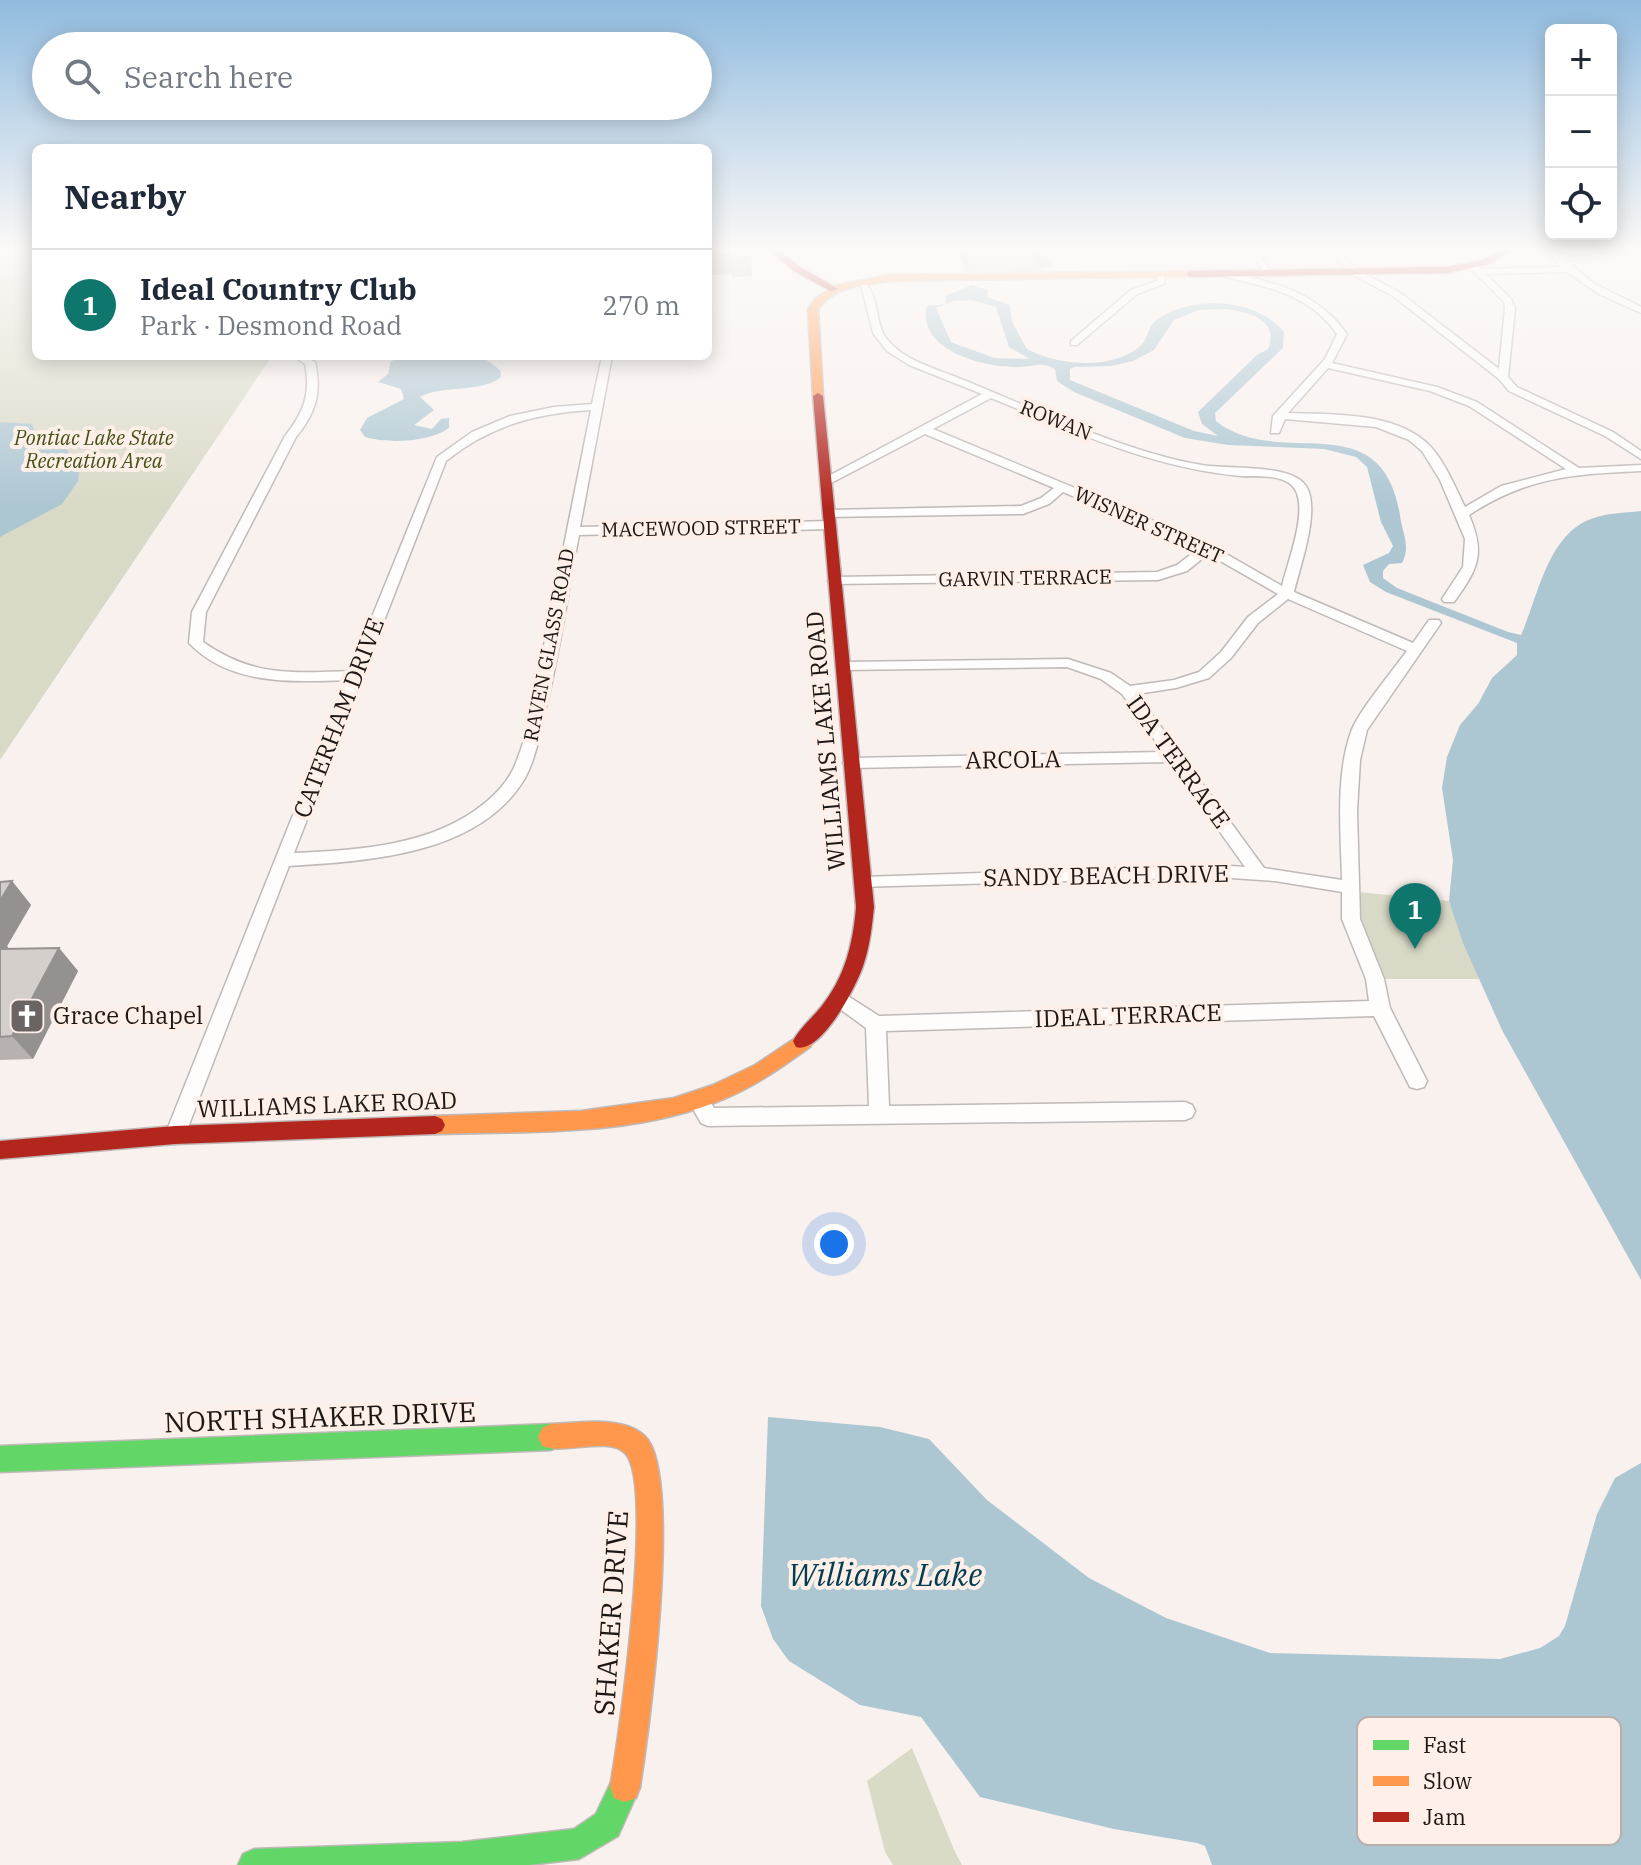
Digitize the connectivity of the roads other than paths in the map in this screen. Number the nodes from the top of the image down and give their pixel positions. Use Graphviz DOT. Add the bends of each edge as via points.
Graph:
graph roads {
  1 [pos="812,335"];
  2 [pos="877,335"];
  3 [pos="1083,335"];
  4 [pos="1342,335"];
  5 [pos="1449,335"];
  6 [pos="1507,335"];
  7 [pos="1074,343"];
  8 [pos="305,360"];
  9 [pos="606,360"];
  10 [pos="1326,365"];
  11 [pos="1503,377"];
  12 [pos="991,394"];
  13 [pos="597,407"];
  14 [pos="1278,416"];
  15 [pos="923,429"];
  16 [pos="1275,431"];
  17 [pos="1641,456"];
  18 [pos="1641,468"];
  19 [pos="1578,472"];
  20 [pos="827,481"];
  21 [pos="1062,487"];
  22 [pos="1462,514"];
  23 [pos="830,520"];
  24 [pos="571,531"];
  25 [pos="1207,548"];
  26 [pos="835,581"];
  27 [pos="1287,594"];
  28 [pos="1449,599"];
  29 [pos="1434,623"];
  30 [pos="1415,649"];
  31 [pos="843,666"];
  32 [pos="355,675"];
  33 [pos="1127,691"];
  34 [pos="1174,757"];
  35 [pos="851,763"];
  36 [pos="285,860"];
  37 [pos="1259,874"];
  38 [pos="863,883"];
  39 [pos="1348,887"];
  40 [pos="840,999"];
  41 [pos="1380,1008"];
  42 [pos="876,1024"];
  43 [pos="1417,1081"];
  44 [pos="699,1102"];
  45 [pos="1185,1111"];
  46 [pos="879,1114"];
  47 [pos="175,1135"];
  48 [pos="0,1150"];
  49 [pos="639,1448"];
  50 [pos="0,1459"];
  51 [pos="254,1865"];
  1 -- 20 [label="main road, WILLIAMS LAKE ROAD"];
  2 -- 12 [label="street, ROWAN" via="891,351"];
  3 -- 7 [label="street"];
  4 -- 10 [label="street"];
  5 -- 11 [label="street"];
  6 -- 11 [label="street"];
  8 -- 32 [label="street" via="313,373 311,412 291,436 199,612 196,643 221,664 251,674"];
  9 -- 13 [label="street, RAVEN GLASS ROAD"];
  10 -- 14 [label="street"];
  10 -- 19 [label="street" via="1433,389 1473,404"];
  11 -- 17 [label="street" via="1513,389 1609,434"];
  12 -- 15 [label="street"];
  12 -- 27 [label="street, ROWAN" via="1175,463 1288,476 1301,488 1307,509"];
  13 -- 24 [label="street, RAVEN GLASS ROAD"];
  13 -- 32 [label="street, CATERHAM DRIVE" via="559,409 494,424 462,439 441,459"];
  14 -- 16 [label="street"];
  14 -- 22 [label="street" via="1354,421 1407,433 1438,465"];
  15 -- 20 [label="street"];
  15 -- 21 [label="street, WISNER STREET"];
  18 -- 19 [label="street"];
  19 -- 22 [label="street" via="1522,481 1493,492"];
  20 -- 23 [label="main road, WILLIAMS LAKE ROAD"];
  21 -- 23 [label="street, MACEWOOD STREET" via="1023,510"];
  21 -- 25 [label="street, WISNER STREET"];
  22 -- 28 [label="street" via="1472,534 1473,562"];
  23 -- 24 [label="street, MACEWOOD STREET"];
  23 -- 26 [label="main road, WILLIAMS LAKE ROAD"];
  24 -- 36 [label="street, RAVEN GLASS ROAD" via="541,698 514,784 450,832 416,844"];
  25 -- 26 [label="street, GARVIN TERRACE" via="1182,568 1158,576"];
  25 -- 27 [label="street, WISNER STREET"];
  26 -- 31 [label="main road, WILLIAMS LAKE ROAD"];
  27 -- 30 [label="street, WISNER STREET"];
  27 -- 33 [label="street" via="1253,620 1204,675"];
  29 -- 30 [label="street"];
  30 -- 39 [label="street" via="1359,730 1352,760"];
  31 -- 33 [label="street, IDA TERRACE" via="1068,663 1106,676"];
  31 -- 35 [label="main road, WILLIAMS LAKE ROAD"];
  32 -- 36 [label="street, CATERHAM DRIVE"];
  33 -- 34 [label="street, IDA TERRACE"];
  34 -- 35 [label="street, ARCOLA"];
  34 -- 37 [label="street, IDA TERRACE"];
  35 -- 38 [label="main road, WILLIAMS LAKE ROAD"];
  36 -- 47 [label="street, CATERHAM DRIVE"];
  37 -- 38 [label="street, SANDY BEACH DRIVE" via="1133,871"];
  37 -- 39 [label="street, SANDY BEACH DRIVE"];
  38 -- 40 [label="main road, WILLIAMS LAKE ROAD" via="863,944"];
  39 -- 41 [label="street" via="1351,919 1375,979"];
  40 -- 42 [label="street"];
  40 -- 44 [label="main road, WILLIAMS LAKE ROAD" via="806,1040 758,1074"];
  41 -- 42 [label="street, IDEAL TERRACE"];
  41 -- 43 [label="street"];
  42 -- 46 [label="street"];
  44 -- 46 [label="street" via="708,1117"];
  44 -- 47 [label="main road, WILLIAMS LAKE ROAD" via="627,1117"];
  45 -- 46 [label="street"];
  47 -- 48 [label="main road, WILLIAMS LAKE ROAD"];
  49 -- 50 [label="main road, NORTH SHAKER DRIVE" via="601,1435"];
  49 -- 51 [label="main road, SHAKER DRIVE" via="646,1466 648,1532 626,1783 607,1825 579,1844 462,1857"];
}
